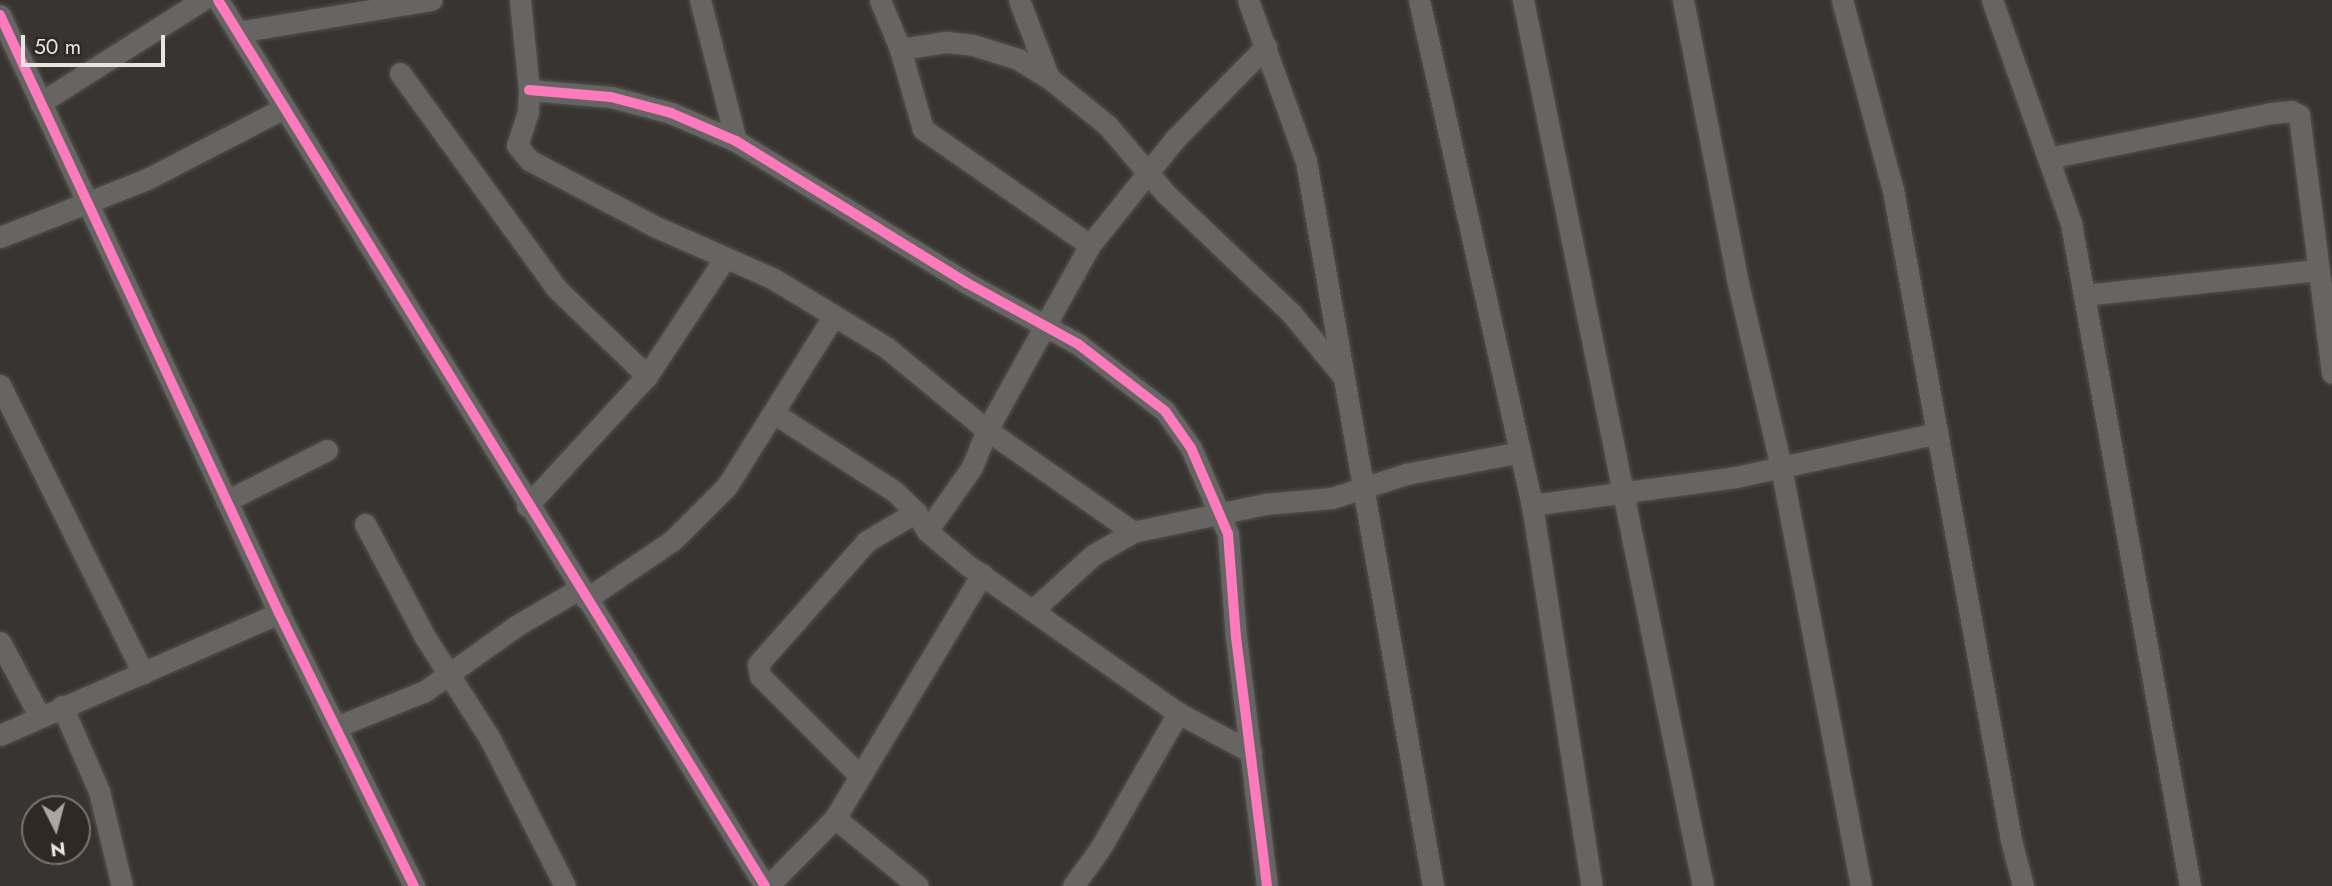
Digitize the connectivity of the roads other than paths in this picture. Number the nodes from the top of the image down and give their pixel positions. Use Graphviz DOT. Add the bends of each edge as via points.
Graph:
graph roads {
  1 [pos="202,0"];
  2 [pos="218,0"];
  3 [pos="431,0"];
  4 [pos="520,0"];
  5 [pos="700,0"];
  6 [pos="880,0"];
  7 [pos="1019,0"];
  8 [pos="1248,0"];
  9 [pos="1419,0"];
  10 [pos="1523,0"];
  11 [pos="1683,0"];
  12 [pos="1842,0"];
  13 [pos="1992,0"];
  14 [pos="3,29"];
  15 [pos="238,32"];
  16 [pos="1266,46"];
  17 [pos="900,49"];
  18 [pos="400,73"];
  19 [pos="1049,78"];
  20 [pos="529,90"];
  21 [pos="40,103"];
  22 [pos="282,109"];
  23 [pos="736,141"];
  24 [pos="2048,158"];
  25 [pos="1147,173"];
  26 [pos="85,205"];
  27 [pos="0,237"];
  28 [pos="1090,245"];
  29 [pos="724,258"];
  30 [pos="2319,270"];
  31 [pos="2084,295"];
  32 [pos="833,317"];
  33 [pos="1048,325"];
  34 [pos="2332,373"];
  35 [pos="647,376"];
  36 [pos="1343,376"];
  37 [pos="0,385"];
  38 [pos="775,414"];
  39 [pos="987,430"];
  40 [pos="1937,433"];
  41 [pos="327,450"];
  42 [pos="1520,452"];
  43 [pos="1781,467"];
  44 [pos="1362,485"];
  45 [pos="1620,492"];
  46 [pos="226,501"];
  47 [pos="1532,505"];
  48 [pos="527,506"];
  49 [pos="916,512"];
  50 [pos="1222,512"];
  51 [pos="365,524"];
  52 [pos="927,531"];
  53 [pos="1133,532"];
  54 [pos="982,574"];
  55 [pos="582,594"];
  56 [pos="1034,609"];
  57 [pos="279,613"];
  58 [pos="0,642"];
  59 [pos="142,673"];
  60 [pos="453,674"];
  61 [pos="62,706"];
  62 [pos="1178,712"];
  63 [pos="39,715"];
  64 [pos="336,727"];
  65 [pos="0,735"];
  66 [pos="1251,752"];
  67 [pos="860,776"];
  68 [pos="835,818"];
  69 [pos="122,886"];
  70 [pos="414,886"];
  71 [pos="565,886"];
  72 [pos="766,886"];
  73 [pos="918,886"];
  74 [pos="1073,886"];
  75 [pos="1267,886"];
  76 [pos="1433,886"];
  77 [pos="1592,886"];
  78 [pos="1703,886"];
  79 [pos="1861,886"];
  80 [pos="2023,886"];
  81 [pos="2190,886"];
  1 -- 21 [label="street"];
  2 -- 15 [label="street"];
  3 -- 15 [label="street"];
  4 -- 20 [label="street"];
  5 -- 23 [label="street"];
  6 -- 17 [label="street"];
  7 -- 19 [label="street"];
  8 -- 16 [label="street"];
  9 -- 42 [label="street"];
  10 -- 45 [label="street"];
  11 -- 43 [label="street" via="1737,279"];
  12 -- 40 [label="street" via="1893,190"];
  13 -- 24 [label="street"];
  14 -- 21 [label="street"];
  15 -- 22 [label="street"];
  16 -- 25 [label="street"];
  16 -- 36 [label="street" via="1306,161"];
  17 -- 19 [label="street" via="946,42 973,45 1018,59"];
  17 -- 28 [label="street" via="923,129"];
  18 -- 35 [label="street" via="556,288"];
  19 -- 25 [label="street" via="1108,126"];
  20 -- 23 [label="street" via="611,97 671,113"];
  20 -- 29 [label="street" via="517,145 530,160"];
  21 -- 26 [label="street"];
  22 -- 26 [label="street" via="158,174"];
  22 -- 48 [label="street"];
  23 -- 33 [label="street" via="975,288"];
  24 -- 30 [label="street" via="2291,110 2299,116"];
  24 -- 31 [label="street" via="2071,223"];
  25 -- 28 [label="street"];
  25 -- 36 [label="street" via="1291,313"];
  26 -- 27 [label="street"];
  26 -- 46 [label="street"];
  28 -- 33 [label="street"];
  29 -- 32 [label="street" via="772,278"];
  29 -- 35 [label="street"];
  30 -- 31 [label="street"];
  30 -- 34 [label="street"];
  31 -- 81 [label="street"];
  32 -- 38 [label="street"];
  32 -- 39 [label="street" via="887,348"];
  33 -- 39 [label="street"];
  33 -- 50 [label="street" via="1113,367 1165,411 1191,448"];
  35 -- 48 [label="street"];
  36 -- 44 [label="street"];
  37 -- 59 [label="street"];
  38 -- 49 [label="street" via="894,491"];
  38 -- 55 [label="street" via="702,513 673,540"];
  39 -- 52 [label="street" via="972,467"];
  39 -- 53 [label="street"];
  40 -- 43 [label="street"];
  40 -- 80 [label="street"];
  41 -- 46 [label="street"];
  42 -- 44 [label="street"];
  42 -- 47 [label="street"];
  43 -- 45 [label="street"];
  43 -- 79 [label="street"];
  44 -- 50 [label="street" via="1332,498"];
  44 -- 76 [label="street"];
  45 -- 47 [label="street"];
  45 -- 78 [label="street"];
  46 -- 57 [label="street"];
  47 -- 77 [label="street"];
  48 -- 55 [label="street"];
  49 -- 52 [label="street"];
  49 -- 67 [label="street" via="867,541 758,664 760,676"];
  50 -- 53 [label="street"];
  50 -- 66 [label="street"];
  51 -- 60 [label="street" via="425,637"];
  52 -- 54 [label="street"];
  53 -- 56 [label="street" via="1093,555"];
  54 -- 56 [label="street"];
  54 -- 67 [label="street"];
  55 -- 60 [label="street" via="516,626"];
  55 -- 72 [label="street"];
  56 -- 62 [label="street"];
  57 -- 59 [label="street"];
  57 -- 64 [label="street"];
  58 -- 63 [label="street"];
  59 -- 61 [label="street"];
  60 -- 64 [label="street" via="425,691"];
  60 -- 71 [label="street"];
  61 -- 63 [label="street"];
  61 -- 69 [label="street" via="99,790"];
  62 -- 66 [label="street"];
  62 -- 74 [label="street" via="1101,847"];
  63 -- 65 [label="street"];
  64 -- 70 [label="street"];
  66 -- 75 [label="street"];
  67 -- 68 [label="street"];
  68 -- 72 [label="street"];
  68 -- 73 [label="street"];
}
